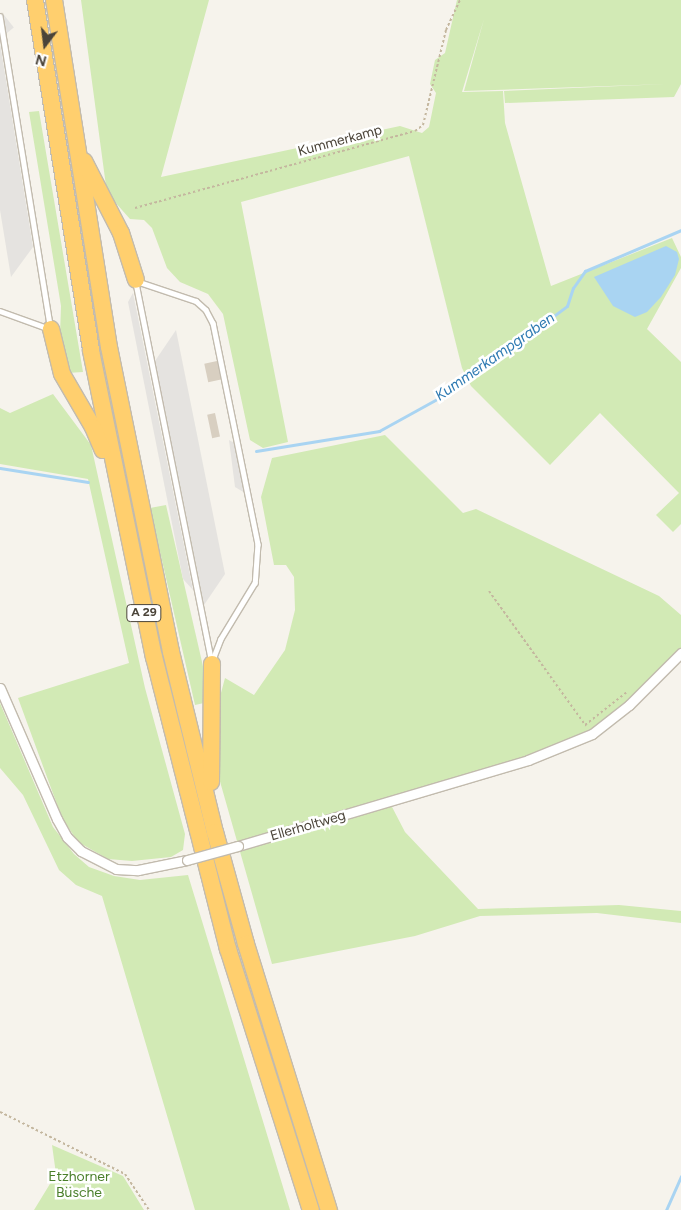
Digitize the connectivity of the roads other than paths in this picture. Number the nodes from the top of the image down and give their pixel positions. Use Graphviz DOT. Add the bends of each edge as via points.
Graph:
graph roads {
  1 [pos="35,0"];
  2 [pos="54,0"];
  3 [pos="0,16"];
  4 [pos="72,126"];
  5 [pos="136,280"];
  6 [pos="0,311"];
  7 [pos="51,330"];
  8 [pos="117,486"];
  9 [pos="681,653"];
  10 [pos="212,664"];
  11 [pos="0,688"];
  12 [pos="215,832"];
  13 [pos="311,1210"];
  14 [pos="329,1210"];
  1 -- 8 [label="highway, A 29" via="88,331"];
  2 -- 4 [label="highway, A 29"];
  3 -- 7 [label="lane"];
  4 -- 5 [label="highway" via="95,187 121,233"];
  4 -- 12 [label="highway, A 29" via="134,483"];
  5 -- 10 [label="lane"];
  5 -- 10 [label="lane" via="196,301 213,323 258,544 255,583 221,639"];
  6 -- 7 [label="lane"];
  7 -- 8 [label="highway" via="62,374 94,428"];
  8 -- 13 [label="highway, A 29" via="198,837 237,977"];
  9 -- 11 [label="street, Ellerholtweg, bridge" via="629,705 592,734 486,774 238,846 138,870 116,869 81,851 67,837"];
  10 -- 12 [label="highway" via="209,767"];
  12 -- 14 [label="highway, A 29" via="299,1120"];
}
